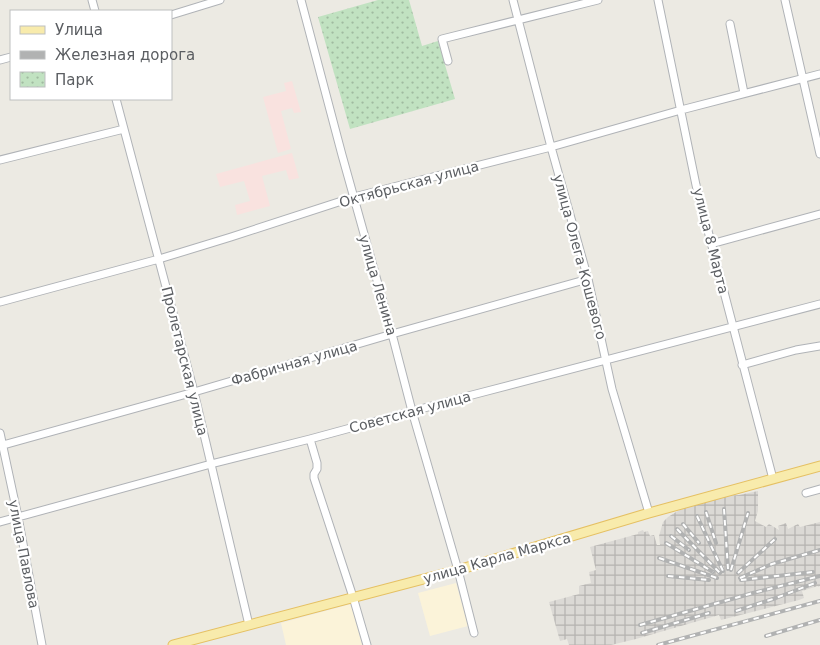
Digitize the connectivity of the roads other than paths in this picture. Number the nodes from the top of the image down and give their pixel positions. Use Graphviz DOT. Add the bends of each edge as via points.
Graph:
graph roads {
  1 [pos="220,0"];
  2 [pos="301,0"];
  3 [pos="512,0"];
  4 [pos="598,0"];
  5 [pos="658,0"];
  6 [pos="785,0"];
  7 [pos="172,15"];
  8 [pos="518,20"];
  9 [pos="730,24"];
  10 [pos="448,61"];
  11 [pos="820,74"];
  12 [pos="803,78"];
  13 [pos="744,93"];
  14 [pos="116,100"];
  15 [pos="681,110"];
  16 [pos="124,129"];
  17 [pos="551,147"];
  18 [pos="820,154"];
  19 [pos="0,160"];
  20 [pos="354,197"];
  21 [pos="820,214"];
  22 [pos="711,244"];
  23 [pos="159,258"];
  24 [pos="588,279"];
  25 [pos="0,302"];
  26 [pos="820,304"];
  27 [pos="733,326"];
  28 [pos="392,334"];
  29 [pos="820,346"];
  30 [pos="607,360"];
  31 [pos="742,365"];
  32 [pos="194,392"];
  33 [pos="412,411"];
  34 [pos="0,433"];
  35 [pos="310,440"];
  36 [pos="1,446"];
  37 [pos="211,464"];
  38 [pos="820,466"];
  39 [pos="773,479"];
  40 [pos="820,489"];
  41 [pos="806,493"];
  42 [pos="649,514"];
  43 [pos="18,517"];
  44 [pos="0,522"];
  45 [pos="458,570"];
  46 [pos="354,597"];
  47 [pos="249,625"];
  48 [pos="474,633"];
  49 [pos="42,645"];
  50 [pos="173,645"];
  51 [pos="367,645"];
  1 -- 7 [label="street"];
  2 -- 20 [label="street, улица Ленина"];
  3 -- 8 [label="street, улица Олега Кошевого"];
  4 -- 8 [label="street"];
  5 -- 15 [label="street, улица 8 Марта"];
  6 -- 12 [label="street"];
  8 -- 10 [label="street" via="442,39"];
  8 -- 17 [label="street, улица Олега Кошевого"];
  9 -- 13 [label="street"];
  11 -- 12 [label="street, Октябрьская улица"];
  12 -- 13 [label="street, Октябрьская улица"];
  12 -- 18 [label="street"];
  13 -- 15 [label="street, Октябрьская улица"];
  14 -- 16 [label="street, Пролетарская улица"];
  15 -- 17 [label="street, Октябрьская улица"];
  15 -- 22 [label="street, улица 8 Марта"];
  16 -- 19 [label="street"];
  16 -- 23 [label="street, Пролетарская улица"];
  17 -- 20 [label="street, Октябрьская улица"];
  17 -- 24 [label="street, улица Олега Кошевого"];
  20 -- 23 [label="street, Октябрьская улица"];
  20 -- 28 [label="street, улица Ленина"];
  21 -- 22 [label="street"];
  22 -- 27 [label="street, улица 8 Марта"];
  23 -- 25 [label="street, Октябрьская улица"];
  23 -- 32 [label="street, Пролетарская улица"];
  24 -- 28 [label="street, Фабричная улица"];
  24 -- 30 [label="street, улица Олега Кошевого"];
  26 -- 27 [label="street, Советская улица"];
  27 -- 30 [label="street, Советская улица"];
  27 -- 31 [label="street, улица 8 Марта"];
  28 -- 32 [label="street, Фабричная улица"];
  28 -- 33 [label="street, улица Ленина"];
  29 -- 31 [label="street"];
  30 -- 33 [label="street, Советская улица"];
  30 -- 42 [label="street, улица Олега Кошевого" via="612,388"];
  31 -- 39 [label="street, улица 8 Марта"];
  32 -- 36 [label="street, Фабричная улица"];
  32 -- 37 [label="street, Пролетарская улица"];
  33 -- 35 [label="street, Советская улица"];
  33 -- 45 [label="street, улица Ленина"];
  34 -- 36 [label="street, улица Павлова"];
  35 -- 37 [label="street, Советская улица"];
  35 -- 46 [label="street" via="317,466 314,478"];
  36 -- 43 [label="street, улица Павлова"];
  37 -- 43 [label="street, Советская улица"];
  37 -- 47 [label="street, Пролетарская улица"];
  38 -- 39 [label="main road, улица Карла Маркса"];
  39 -- 42 [label="main road, улица Карла Маркса"];
  40 -- 41 [label="street"];
  42 -- 45 [label="main road, улица Карла Маркса"];
  43 -- 44 [label="street, Советская улица"];
  43 -- 49 [label="street, улица Павлова"];
  45 -- 46 [label="main road, улица Карла Маркса"];
  45 -- 48 [label="street, улица Ленина"];
  46 -- 47 [label="main road, улица Карла Маркса"];
  46 -- 51 [label="street"];
  47 -- 50 [label="main road, улица Карла Маркса"];
}
